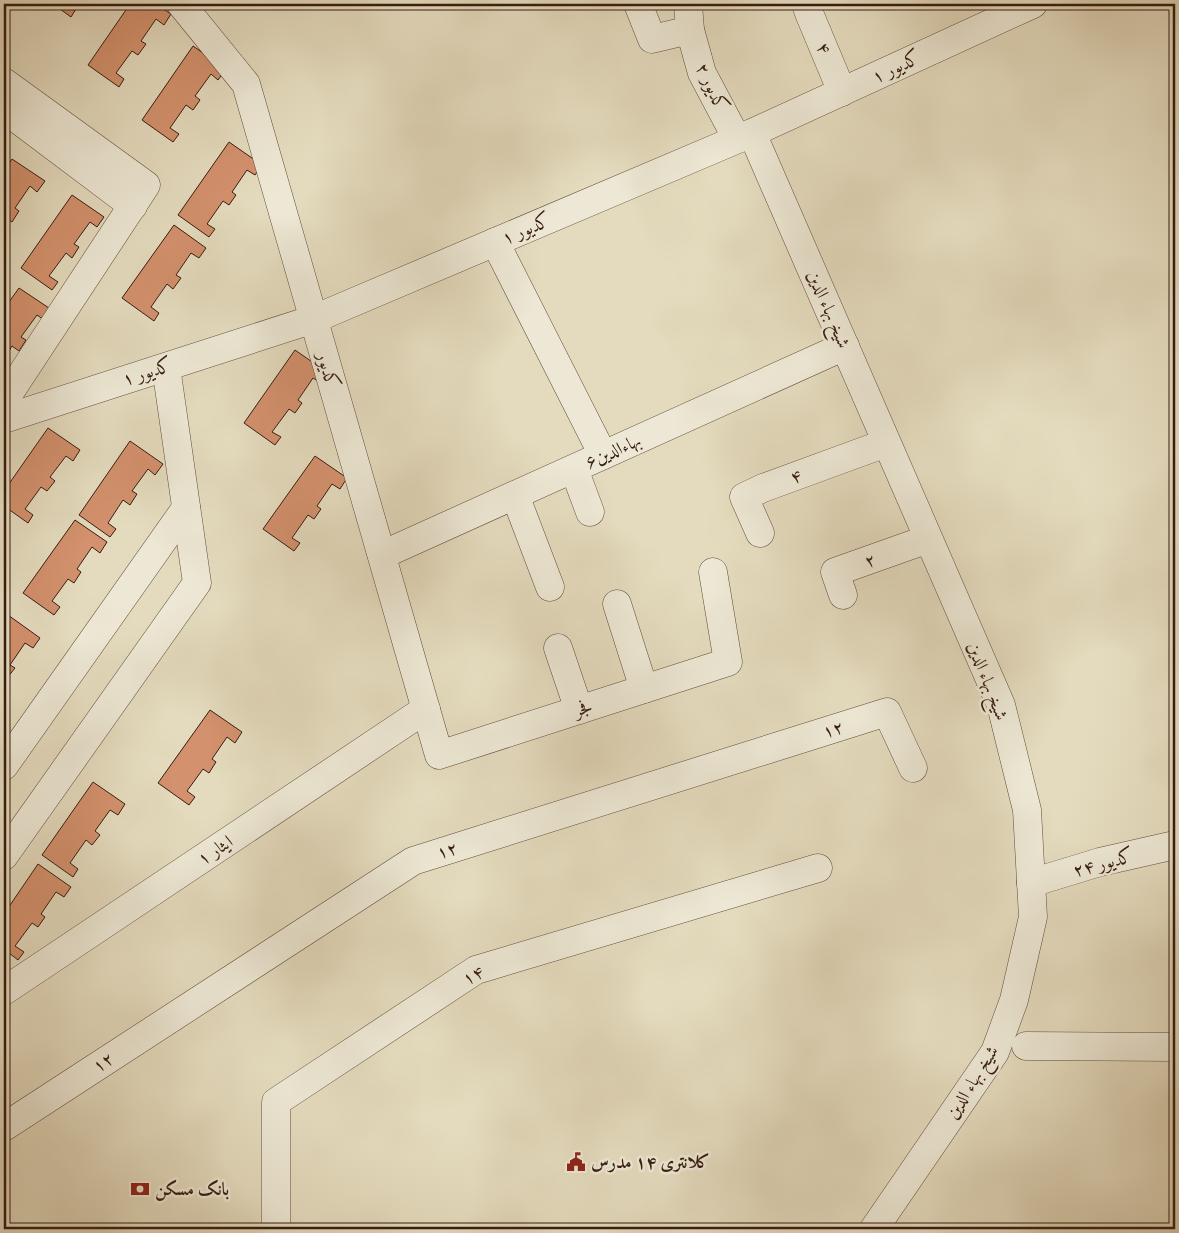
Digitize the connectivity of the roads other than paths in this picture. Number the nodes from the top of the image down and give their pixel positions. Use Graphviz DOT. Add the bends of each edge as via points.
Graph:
graph roads {
  1 [pos="181,4"];
  2 [pos="638,4"];
  3 [pos="806,4"];
  4 [pos="1024,6"];
  5 [pos="689,17"];
  6 [pos="4,82"];
  7 [pos="842,92"];
  8 [pos="4,109"];
  9 [pos="745,136"];
  10 [pos="133,206"];
  11 [pos="495,242"];
  12 [pos="314,319"];
  13 [pos="845,346"];
  14 [pos="166,366"];
  15 [pos="4,401"];
  16 [pos="4,419"];
  17 [pos="886,443"];
  18 [pos="603,455"];
  19 [pos="574,468"];
  20 [pos="515,495"];
  21 [pos="186,508"];
  22 [pos="590,512"];
  23 [pos="760,533"];
  24 [pos="928,539"];
  25 [pos="382,555"];
  26 [pos="713,572"];
  27 [pos="550,587"];
  28 [pos="843,595"];
  29 [pos="617,604"];
  30 [pos="558,648"];
  31 [pos="644,689"];
  32 [pos="426,709"];
  33 [pos="579,710"];
  34 [pos="439,755"];
  35 [pos="4,766"];
  36 [pos="912,768"];
  37 [pos="1175,845"];
  38 [pos="4,856"];
  39 [pos="818,868"];
  40 [pos="1031,883"];
  41 [pos="4,991"];
  42 [pos="1026,1046"];
  43 [pos="1175,1047"];
  44 [pos="4,1127"];
  45 [pos="276,1229"];
  46 [pos="874,1229"];
  1 -- 12 [label="street, کدیور" via="246,84"];
  2 -- 5 [label="street" via="652,39"];
  3 -- 7 [label="street, ۴"];
  4 -- 7 [label="street, کدیور ۱"];
  5 -- 9 [label="street, ۲ کدیور" via="702,73"];
  6 -- 10 [label="street" via="146,185"];
  7 -- 9 [label="street, کدیور ۱"];
  8 -- 10 [label="street"];
  9 -- 11 [label="street, کدیور ۱"];
  9 -- 13 [label="street, شیخ بهاء الدین"];
  10 -- 15 [label="street"];
  11 -- 12 [label="street, کدیور ۱"];
  11 -- 18 [label="street"];
  12 -- 14 [label="street, کدیور ۱"];
  12 -- 25 [label="street, کدیور"];
  13 -- 17 [label="street, شیخ بهاء الدین"];
  13 -- 18 [label="street, ۶بهاءالدين"];
  14 -- 16 [label="street, کدیور ۱"];
  14 -- 21 [label="street"];
  17 -- 23 [label="street, ۴" via="744,497"];
  17 -- 24 [label="street, شیخ بهاء الدین"];
  18 -- 19 [label="street, ۶بهاءالدين"];
  19 -- 20 [label="street, ۶بهاءالدين"];
  19 -- 22 [label="street"];
  20 -- 25 [label="street, ۶بهاءالدين"];
  20 -- 27 [label="street"];
  21 -- 35 [label="street"];
  21 -- 38 [label="street" via="197,582"];
  24 -- 28 [label="street, ۲" via="835,572"];
  24 -- 40 [label="street, شیخ بهاء الدین" via="1001,705 1027,810"];
  25 -- 32 [label="street, کدیور"];
  26 -- 31 [label="street, فجر" via="728,662"];
  29 -- 31 [label="street"];
  30 -- 33 [label="street"];
  31 -- 33 [label="street, فجر"];
  32 -- 34 [label="street, کدیور"];
  32 -- 41 [label="street, ایثار ۱"];
  33 -- 34 [label="street, فجر"];
  36 -- 44 [label="street, ۱۲" via="887,712 413,861"];
  37 -- 40 [label="street, کدیور ۲۴" via="1100,862"];
  39 -- 45 [label="street, ۱۴" via="476,970 276,1102"];
  40 -- 46 [label="street, شیخ بهاء الدین" via="1033,917 1014,1000 994,1052"];
  42 -- 43 [label="street"];
}
